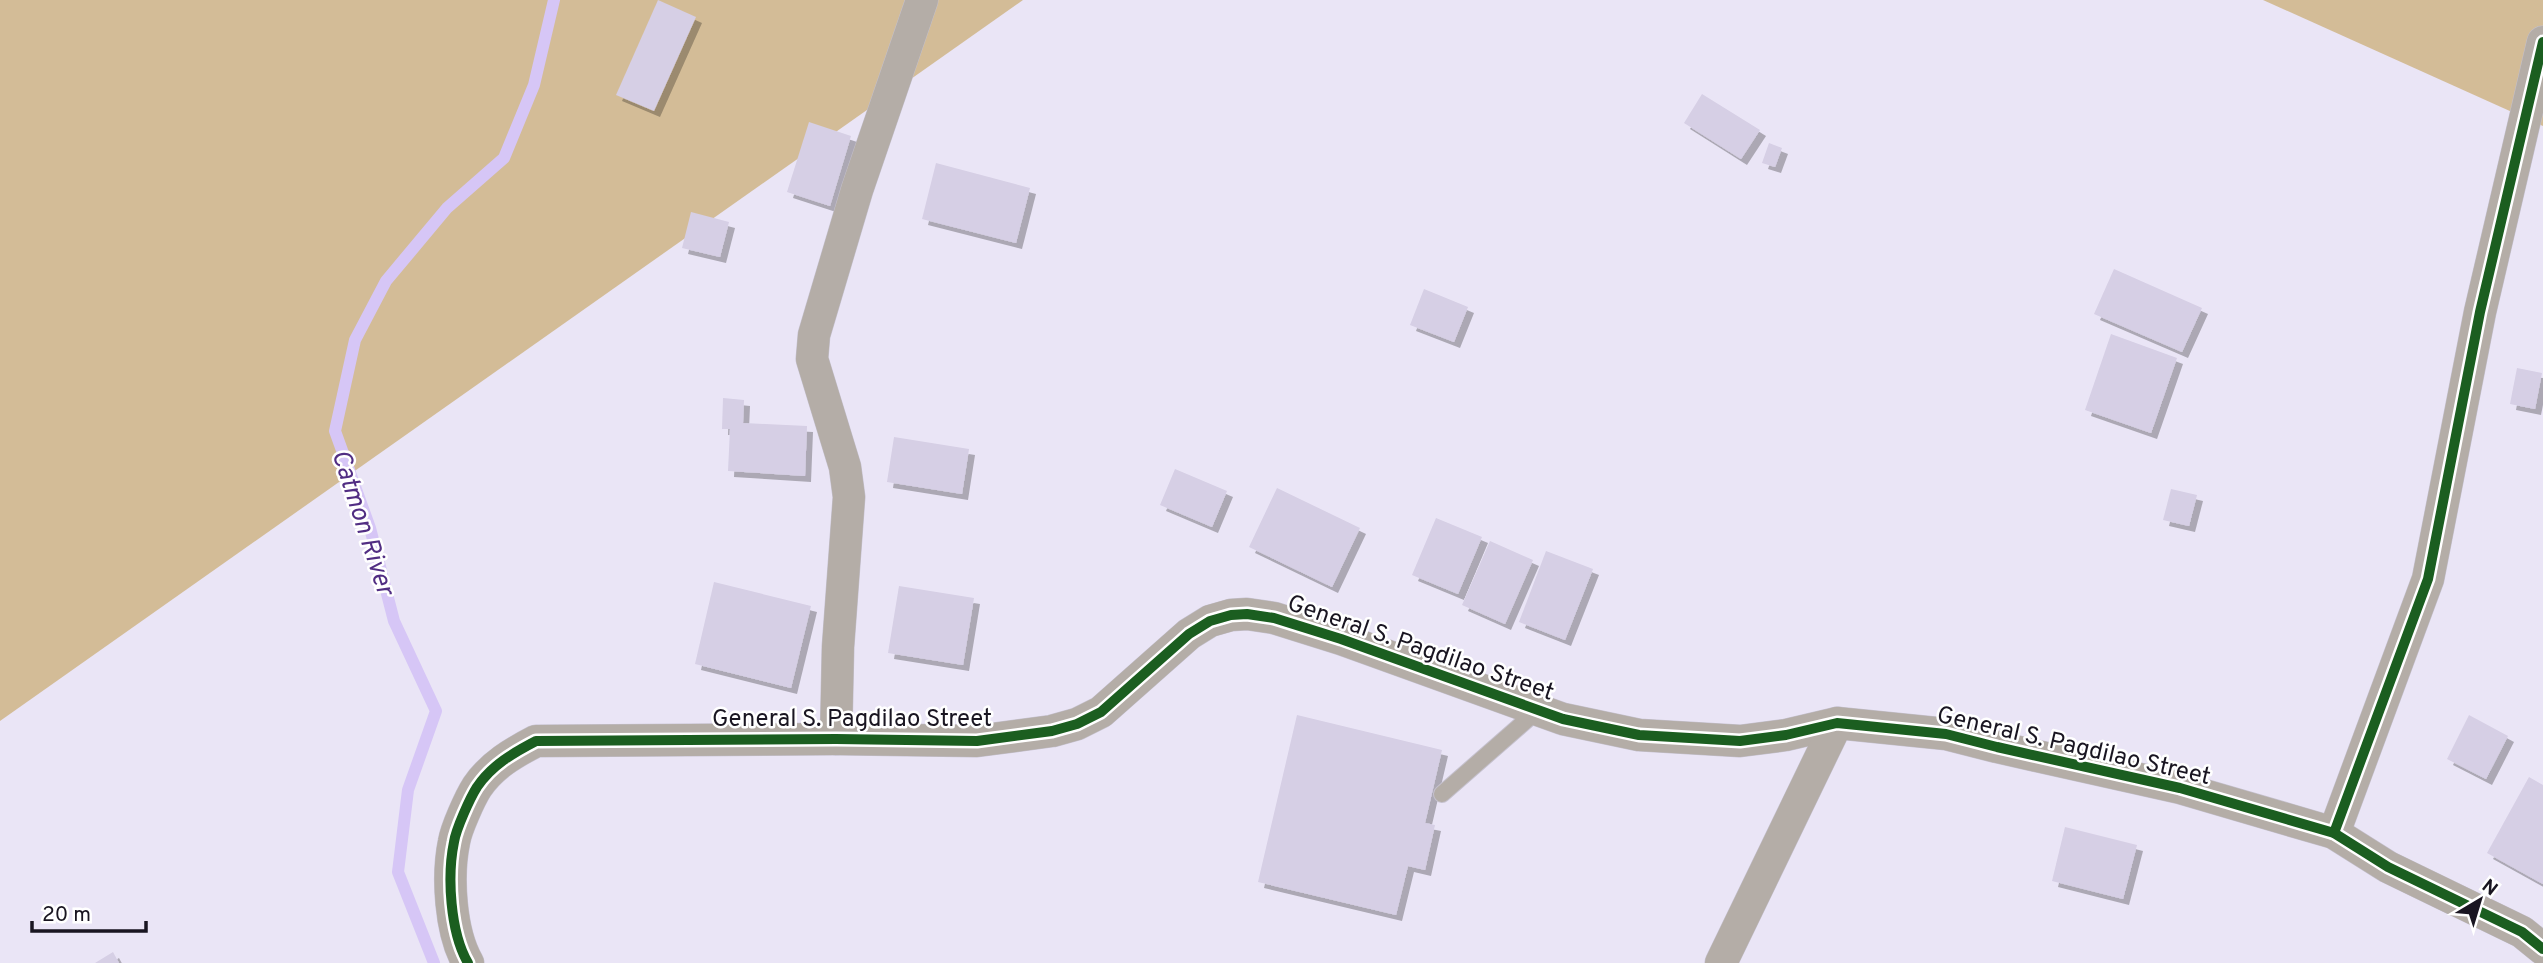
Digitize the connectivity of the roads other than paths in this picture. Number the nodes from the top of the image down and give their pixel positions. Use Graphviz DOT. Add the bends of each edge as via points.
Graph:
graph roads {
  1 [pos="922,0"];
  2 [pos="2543,42"];
  3 [pos="1538,710"];
  4 [pos="1837,723"];
  5 [pos="836,739"];
  6 [pos="1442,794"];
  7 [pos="2334,834"];
  8 [pos="2543,949"];
  9 [pos="468,963"];
  10 [pos="1721,963"];
  1 -- 5 [label="street" via="814,335 813,359 845,467 849,497"];
  2 -- 7 [label="street" via="2480,312 2428,579"];
  3 -- 4 [label="street, General S. Pagdilao Street" via="1639,735 1740,741"];
  3 -- 5 [label="street, General S. Pagdilao Street" via="1341,639 1247,614 1210,621 1189,634 1101,712 1077,724 976,741"];
  3 -- 6 [label="lane"];
  4 -- 7 [label="street, General S. Pagdilao Street" via="1946,734 2180,788"];
  4 -- 10 [label="street"];
  5 -- 9 [label="street, General S. Pagdilao Street" via="536,741 504,758 477,788 454,840 451,901"];
  7 -- 8 [label="street, General S. Pagdilao Street" via="2388,867 2522,932"];
}
